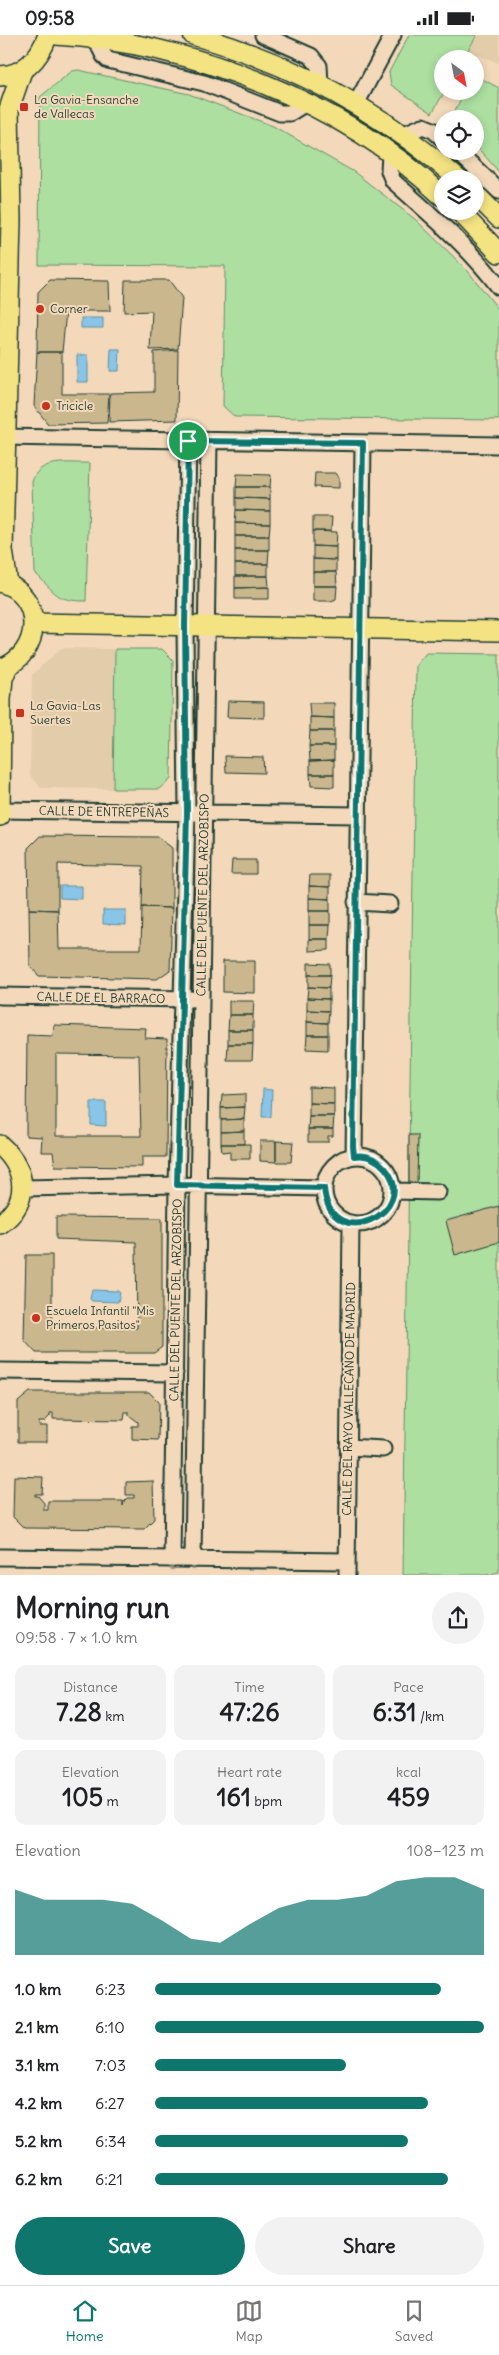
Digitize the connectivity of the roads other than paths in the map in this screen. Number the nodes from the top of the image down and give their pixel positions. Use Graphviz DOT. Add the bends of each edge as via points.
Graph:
graph roads {
  1 [pos="48,35"];
  2 [pos="56,35"];
  3 [pos="193,35"];
  4 [pos="263,35"];
  5 [pos="393,35"];
  6 [pos="22,71"];
  7 [pos="0,75"];
  8 [pos="320,83"];
  9 [pos="356,104"];
  10 [pos="434,131"];
  11 [pos="404,134"];
  12 [pos="390,154"];
  13 [pos="466,160"];
  14 [pos="447,170"];
  15 [pos="434,190"];
  16 [pos="499,191"];
  17 [pos="484,203"];
  18 [pos="499,218"];
  19 [pos="468,220"];
  20 [pos="5,250"];
  21 [pos="499,253"];
  22 [pos="499,287"];
  23 [pos="3,438"];
  24 [pos="188,441"];
  25 [pos="210,441"];
  26 [pos="363,443"];
  27 [pos="499,445"];
  28 [pos="4,583"];
  29 [pos="34,623"];
  30 [pos="185,626"];
  31 [pos="207,627"];
  32 [pos="359,629"];
  33 [pos="499,631"];
  34 [pos="4,667"];
  35 [pos="0,810"];
  36 [pos="187,813"];
  37 [pos="204,813"];
  38 [pos="357,815"];
  39 [pos="0,816"];
  40 [pos="356,901"];
  41 [pos="390,904"];
  42 [pos="0,996"];
  43 [pos="182,999"];
  44 [pos="202,999"];
  45 [pos="0,1145"];
  46 [pos="354,1156"];
  47 [pos="177,1185"];
  48 [pos="198,1185"];
  49 [pos="22,1188"];
  50 [pos="324,1188"];
  51 [pos="393,1191"];
  52 [pos="438,1192"];
  53 [pos="351,1223"];
  54 [pos="0,1225"];
  55 [pos="0,1371"];
  56 [pos="176,1373"];
  57 [pos="348,1447"];
  58 [pos="383,1449"];
  59 [pos="0,1557"];
  60 [pos="172,1559"];
  61 [pos="193,1560"];
  62 [pos="347,1568"];
  1 -- 6 [label="main road" via="43,49"];
  2 -- 12 [label="main road" via="152,48 228,70 306,103"];
  3 -- 8 [label="main road" via="237,47"];
  4 -- 8 [label="street" via="311,56 318,66"];
  5 -- 9 [label="street"];
  6 -- 7 [label="main road"];
  6 -- 20 [label="main road" via="10,109"];
  8 -- 9 [label="main road"];
  9 -- 11 [label="main road"];
  10 -- 11 [label="street" via="423,126"];
  11 -- 14 [label="main road"];
  12 -- 15 [label="main road"];
  12 -- 22 [label="street" via="389,171 393,181 456,237"];
  13 -- 16 [label="street"];
  17 -- 18 [label="main road"];
  19 -- 21 [label="main road"];
  20 -- 23 [label="main road"];
  23 -- 24 [label="street"];
  23 -- 28 [label="main road"];
  24 -- 25 [label="street"];
  24 -- 30 [label="street, CALLE DEL PUENTE DEL ARZOBISPO"];
  25 -- 26 [label="street"];
  25 -- 31 [label="street, CALLE DEL PUENTE DEL ARZOBISPO"];
  26 -- 27 [label="street"];
  26 -- 32 [label="street"];
  28 -- 29 [label="main road" via="26,599"];
  29 -- 30 [label="main road"];
  29 -- 34 [label="main road" via="33,634 21,657"];
  30 -- 31 [label="main road"];
  30 -- 36 [label="street, CALLE DEL PUENTE DEL ARZOBISPO"];
  31 -- 32 [label="main road"];
  31 -- 37 [label="street, CALLE DEL PUENTE DEL ARZOBISPO"];
  32 -- 33 [label="main road"];
  32 -- 38 [label="street"];
  34 -- 35 [label="main road"];
  35 -- 36 [label="street, CALLE DE ENTREPEÑAS"];
  35 -- 39 [label="main road"];
  36 -- 37 [label="street, CALLE DE ENTREPEÑAS"];
  36 -- 43 [label="street, CALLE DEL PUENTE DEL ARZOBISPO"];
  37 -- 38 [label="street, CALLE DE ENTREPEÑAS"];
  37 -- 44 [label="street, CALLE DEL PUENTE DEL ARZOBISPO"];
  38 -- 40 [label="street"];
  40 -- 41 [label="street"];
  40 -- 46 [label="street"];
  42 -- 43 [label="street, CALLE DE EL BARRACO"];
  43 -- 44 [label="street, CALLE DE EL BARRACO"];
  43 -- 47 [label="street, CALLE DEL PUENTE DEL ARZOBISPO"];
  44 -- 48 [label="street, CALLE DEL PUENTE DEL ARZOBISPO"];
  45 -- 49 [label="main road" via="12,1156 20,1171"];
  46 -- 50 [label="street" via="338,1161 331,1169"];
  46 -- 51 [label="street" via="369,1157 379,1162 387,1170"];
  47 -- 48 [label="street"];
  47 -- 49 [label="street"];
  47 -- 56 [label="street, CALLE DEL PUENTE DEL ARZOBISPO"];
  48 -- 50 [label="street"];
  48 -- 61 [label="street, CALLE DEL PUENTE DEL ARZOBISPO"];
  49 -- 54 [label="main road" via="15,1208"];
  50 -- 53 [label="street" via="324,1198 334,1215"];
  51 -- 52 [label="street"];
  51 -- 53 [label="street" via="391,1201 379,1217 371,1222"];
  53 -- 57 [label="street, CALLE DEL RAYO VALLECANO DE MADRID"];
  55 -- 56 [label="street"];
  56 -- 60 [label="street, CALLE DEL PUENTE DEL ARZOBISPO"];
  57 -- 58 [label="street"];
  57 -- 62 [label="street, CALLE DEL RAYO VALLECANO DE MADRID"];
  59 -- 60 [label="street"];
  60 -- 61 [label="street"];
  61 -- 62 [label="street"];
}
